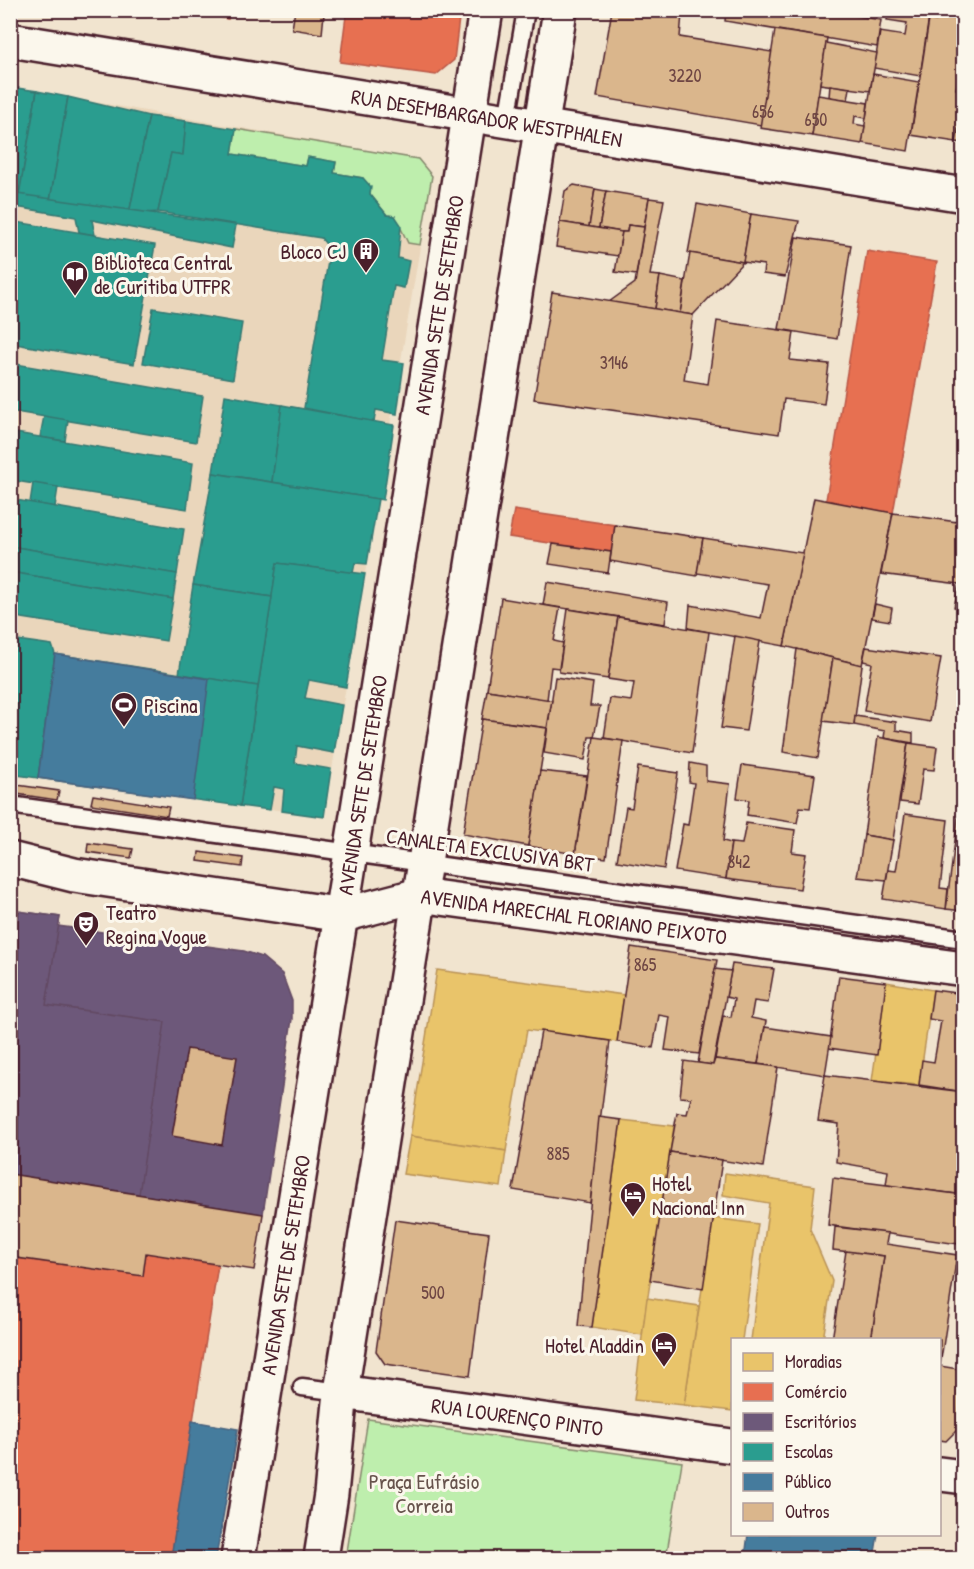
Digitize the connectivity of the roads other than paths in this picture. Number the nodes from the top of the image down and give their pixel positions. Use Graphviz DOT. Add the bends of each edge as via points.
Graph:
graph roads {
  1 [pos="486,10"];
  2 [pos="526,10"];
  3 [pos="560,10"];
  4 [pos="10,40"];
  5 [pos="468,114"];
  6 [pos="507,120"];
  7 [pos="541,126"];
  8 [pos="963,195"];
  9 [pos="10,805"];
  10 [pos="352,854"];
  11 [pos="10,859"];
  12 [pos="422,880"];
  13 [pos="343,915"];
  14 [pos="963,939"];
  15 [pos="963,969"];
  16 [pos="302,1387"];
  17 [pos="341,1392"];
  18 [pos="731,1446"];
  19 [pos="941,1474"];
  20 [pos="963,1477"];
  21 [pos="238,1558"];
  22 [pos="321,1558"];
  1 -- 5 [label="main road, AVENIDA SETE DE SETEMBRO"];
  2 -- 6 [label="lane"];
  3 -- 7 [label="main road"];
  4 -- 5 [label="main road, RUA DESEMBARGADOR WESTPHALEN"];
  5 -- 6 [label="main road, RUA DESEMBARGADOR WESTPHALEN"];
  5 -- 10 [label="main road, AVENIDA SETE DE SETEMBRO"];
  6 -- 7 [label="main road, RUA DESEMBARGADOR WESTPHALEN"];
  7 -- 8 [label="main road, RUA DESEMBARGADOR WESTPHALEN"];
  7 -- 12 [label="main road"];
  9 -- 10 [label="lane, CANALETA EXCLUSIVA BRT"];
  10 -- 12 [label="lane, CANALETA EXCLUSIVA BRT"];
  10 -- 13 [label="main road, AVENIDA SETE DE SETEMBRO"];
  11 -- 13 [label="main road, AVENIDA MARECHAL FLORIANO PEIXOTO" via="74,875"];
  12 -- 13 [label="main road, AVENIDA MARECHAL FLORIANO PEIXOTO"];
  12 -- 14 [label="lane, CANALETA EXCLUSIVA BRT"];
  12 -- 15 [label="main road, AVENIDA MARECHAL FLORIANO PEIXOTO"];
  12 -- 17 [label="main road"];
  13 -- 21 [label="main road, AVENIDA SETE DE SETEMBRO"];
  16 -- 17 [label="lane, RUA LOURENÇO PINTO"];
  17 -- 18 [label="main road, RUA LOURENÇO PINTO"];
  17 -- 22 [label="main road" via="332,1494"];
  19 -- 20 [label="main road"];
}
